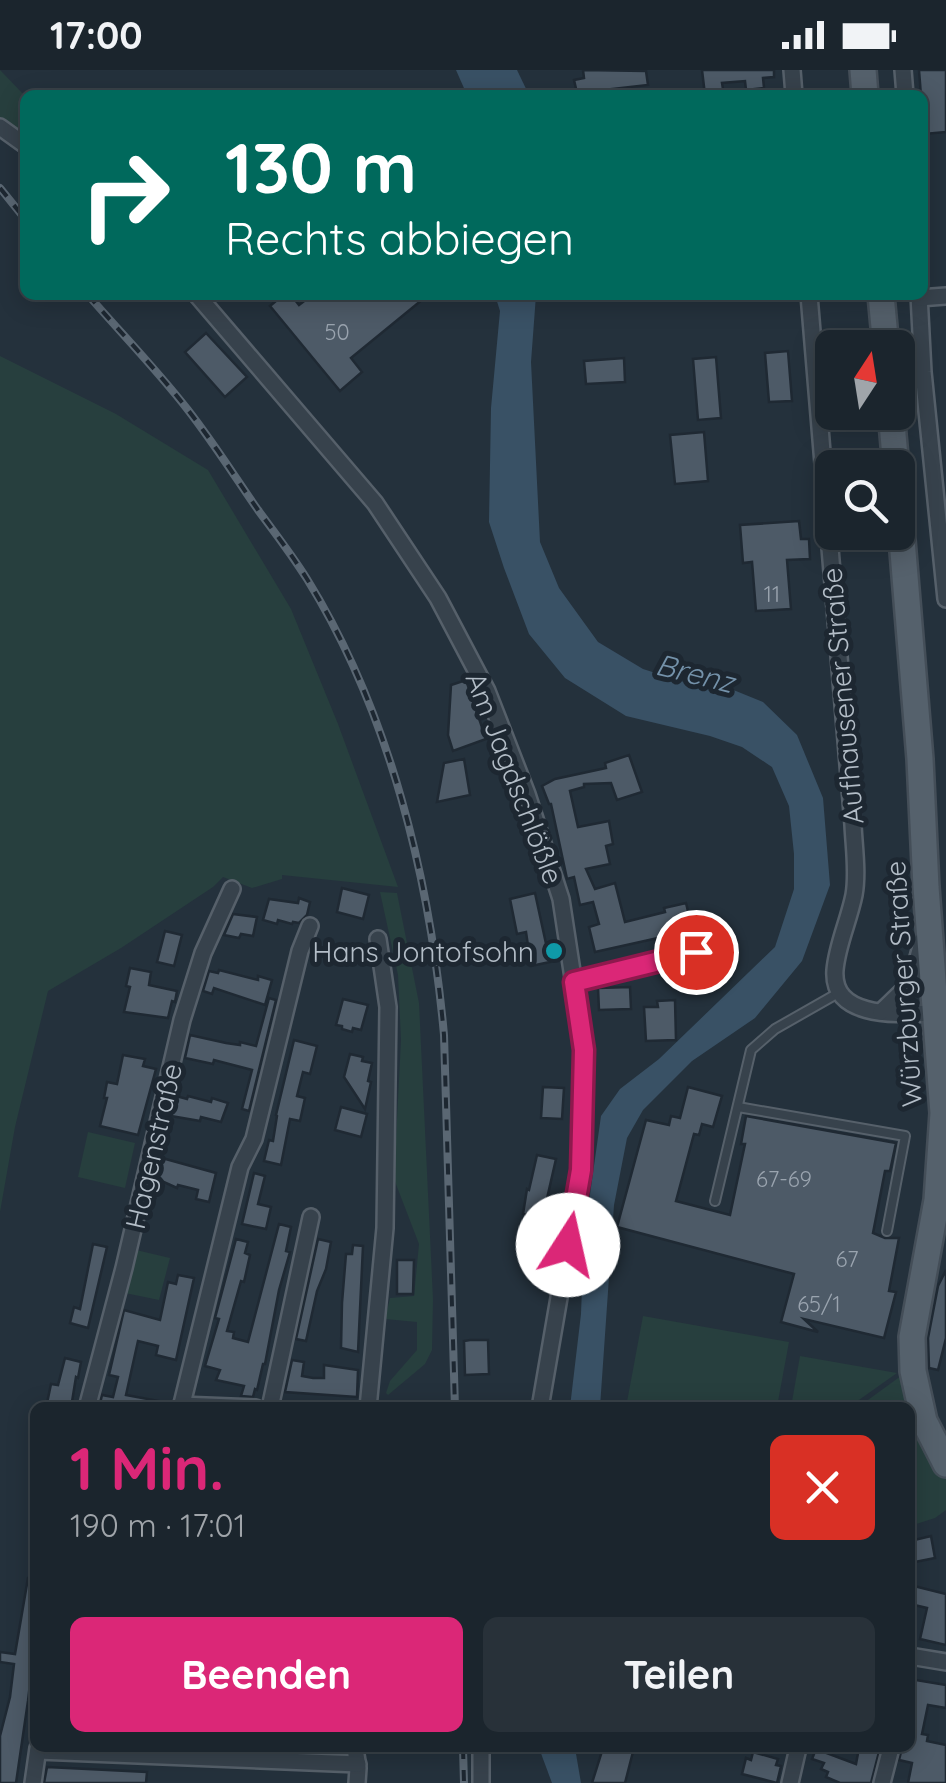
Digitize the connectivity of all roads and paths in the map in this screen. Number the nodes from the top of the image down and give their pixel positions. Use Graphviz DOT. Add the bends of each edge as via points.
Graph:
graph roads {
  1 [pos="0,126"];
  2 [pos="20,141"];
  3 [pos="201,300"];
  4 [pos="809,300"];
  5 [pos="881,300"];
  6 [pos="919,300"];
  7 [pos="884,330"];
  8 [pos="942,513"];
  9 [pos="903,550"];
  10 [pos="946,599"];
  11 [pos="232,890"];
  12 [pos="928,920"];
  13 [pos="310,926"];
  14 [pos="378,939"];
  15 [pos="696,952"];
  16 [pos="574,982"];
  17 [pos="840,992"];
  18 [pos="881,1012"];
  19 [pos="941,1013"];
  20 [pos="944,1085"];
  21 [pos="738,1107"];
  22 [pos="715,1201"];
  23 [pos="312,1217"];
  24 [pos="887,1231"];
  25 [pos="89,1402"];
  26 [pos="182,1402"];
  27 [pos="271,1402"];
  28 [pos="369,1402"];
  29 [pos="541,1402"];
  30 [pos="946,1464"];
  31 [pos="915,1657"];
  32 [pos="946,1662"];
  33 [pos="38,1752"];
  34 [pos="202,1752"];
  35 [pos="480,1752"];
  36 [pos="797,1752"];
  37 [pos="890,1752"];
  38 [pos="356,1756"];
  39 [pos="33,1783"];
  40 [pos="357,1783"];
  41 [pos="481,1783"];
  42 [pos="790,1783"];
  43 [pos="882,1783"];
  1 -- 2 [label="street"];
  3 -- 16 [label="street, Am Jagdschlößle" via="375,502 438,598 487,691 527,794 560,899"];
  4 -- 17 [label="street, Aufhausener Straße" via="853,825 855,890 834,973"];
  5 -- 7 [label="main road"];
  6 -- 8 [label="street"];
  8 -- 10 [label="street"];
  9 -- 12 [label="main road, Würzburger Straße"];
  11 -- 25 [label="street, Hagenstraße" via="182,1020"];
  12 -- 18 [label="street" via="911,983"];
  12 -- 19 [label="main road, Würzburger Straße"];
  13 -- 26 [label="street" via="254,1139 240,1167"];
  14 -- 28 [label="street" via="388,1007 386,1189"];
  15 -- 16 [label="street"];
  16 -- 29 [label="street, Am Jagdschlößle" via="584,1050 581,1170"];
  17 -- 18 [label="street" via="854,1006"];
  17 -- 21 [label="lane" via="751,1050"];
  18 -- 19 [label="street"];
  19 -- 20 [label="main road, Würzburger Straße"];
  20 -- 30 [label="main road, Würzburger Straße" via="937,1200 912,1337 917,1397"];
  21 -- 22 [label="lane"];
  21 -- 24 [label="lane" via="905,1136"];
  23 -- 27 [label="street"];
  31 -- 32 [label="street"];
  33 -- 39 [label="street"];
  34 -- 38 [label="street"];
  35 -- 41 [label="street"];
  36 -- 42 [label="street"];
  37 -- 43 [label="street"];
  38 -- 40 [label="street"];
}
